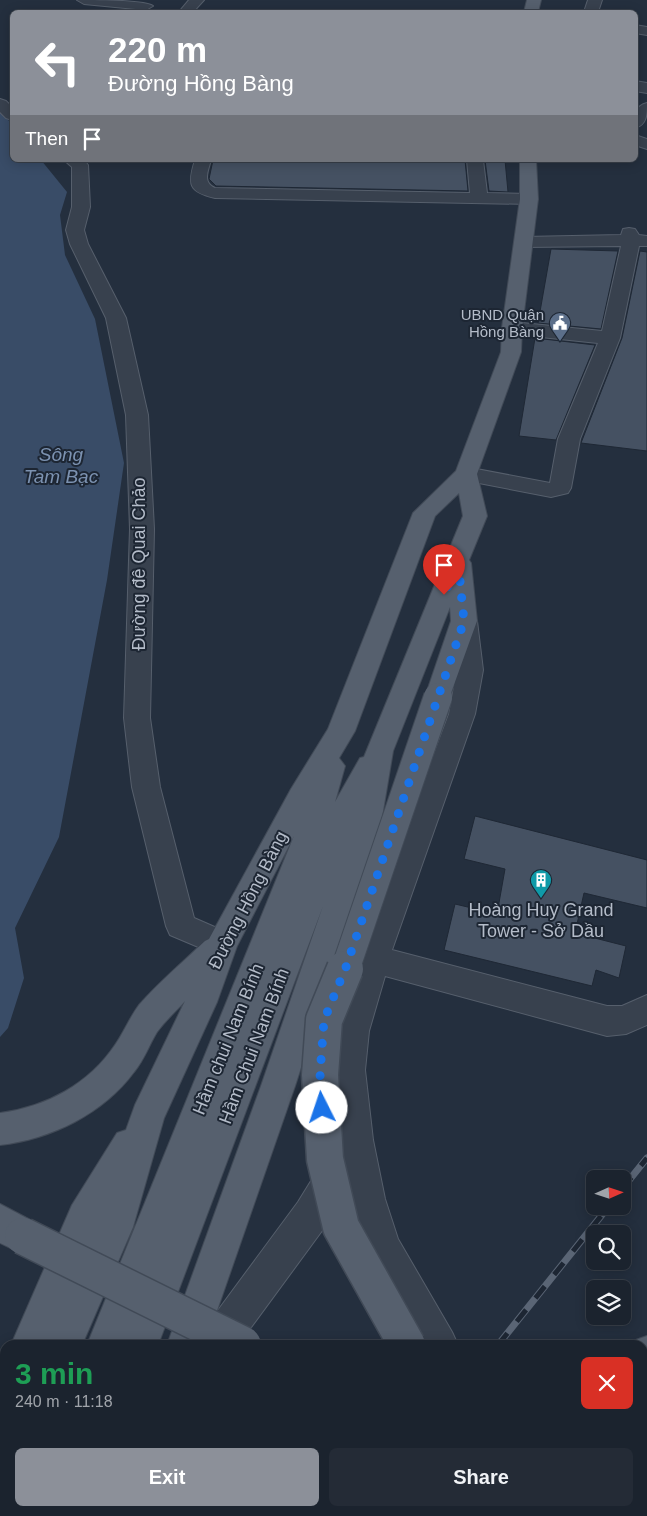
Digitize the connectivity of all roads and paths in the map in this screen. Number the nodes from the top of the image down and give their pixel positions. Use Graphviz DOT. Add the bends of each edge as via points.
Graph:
graph roads {
  1 [pos="84,0"];
  2 [pos="197,0"];
  3 [pos="113,2"];
  4 [pos="147,6"];
  5 [pos="188,10"];
  6 [pos="0,104"];
  7 [pos="647,108"];
  8 [pos="10,114"];
  9 [pos="638,119"];
  10 [pos="79,162"];
  11 [pos="202,162"];
  12 [pos="475,162"];
  13 [pos="528,162"];
  14 [pos="479,198"];
  15 [pos="529,198"];
  16 [pos="525,234"];
  17 [pos="639,237"];
  18 [pos="512,328"];
  19 [pos="610,338"];
  20 [pos="466,474"];
  21 [pos="458,561"];
  22 [pos="464,621"];
  23 [pos="341,731"];
  24 [pos="379,751"];
  25 [pos="222,944"];
  26 [pos="373,959"];
  27 [pos="647,1010"];
  28 [pos="147,1116"];
  29 [pos="0,1128"];
  30 [pos="356,1140"];
  31 [pos="8,1230"];
  32 [pos="32,1340"];
  33 [pos="65,1340"];
  34 [pos="108,1340"];
  35 [pos="141,1340"];
  36 [pos="188,1340"];
  37 [pos="219,1340"];
  38 [pos="233,1340"];
  39 [pos="404,1340"];
  40 [pos="436,1340"];
  1 -- 3 [label="street"];
  2 -- 5 [label="street"];
  3 -- 4 [label="street"];
  6 -- 8 [label="street"];
  7 -- 9 [label="street"];
  10 -- 25 [label="street, Đường đê Quai Chảo" via="81,207 75,230 116,318 137,415 142,528 137,718 146,787 182,926"];
  11 -- 14 [label="street" via="199,184 206,191 215,193"];
  12 -- 14 [label="street"];
  13 -- 15 [label="main road, Đường Hồng Bàng"];
  14 -- 15 [label="street"];
  15 -- 16 [label="main road, Đường Hồng Bàng"];
  16 -- 17 [label="street"];
  16 -- 18 [label="main road, Đường Hồng Bàng"];
  17 -- 19 [label="street"];
  18 -- 19 [label="street"];
  18 -- 20 [label="main road, Đường Hồng Bàng" via="511,352"];
  19 -- 20 [label="street" via="569,439 560,488 551,490"];
  20 -- 21 [label="main road" via="475,516"];
  20 -- 23 [label="main road, Đường Hồng Bàng" via="426,513"];
  21 -- 22 [label="main road"];
  21 -- 24 [label="main road"];
  22 -- 26 [label="street" via="470,670 462,714"];
  22 -- 39 [label="main road, bridge" via="346,967 324,1020 320,1074 325,1159 341,1227"];
  23 -- 25 [label="main road, Đường Hồng Bàng" via="301,797"];
  23 -- 34 [label="main road, Hầm chui Nam Bính" via="317,816"];
  24 -- 35 [label="main road, Hầm Chui Nam Bính" via="345,810"];
  24 -- 36 [label="main road" via="368,817 278,1086"];
  25 -- 28 [label="main road, Đường Hồng Bàng" via="201,1002"];
  25 -- 29 [label="main road" via="150,1017 123,1062 102,1084 67,1108 41,1120"];
  26 -- 27 [label="street" via="607,1021 626,1020"];
  26 -- 30 [label="street" via="353,1031 348,1070"];
  28 -- 32 [label="main road" via="85,1218"];
  28 -- 33 [label="main road, Đường Hồng Bàng" via="116,1228"];
  30 -- 37 [label="street" via="311,1215"];
  30 -- 40 [label="street" via="367,1199 383,1248"];
  31 -- 38 [label="main road, bridge"];
}
